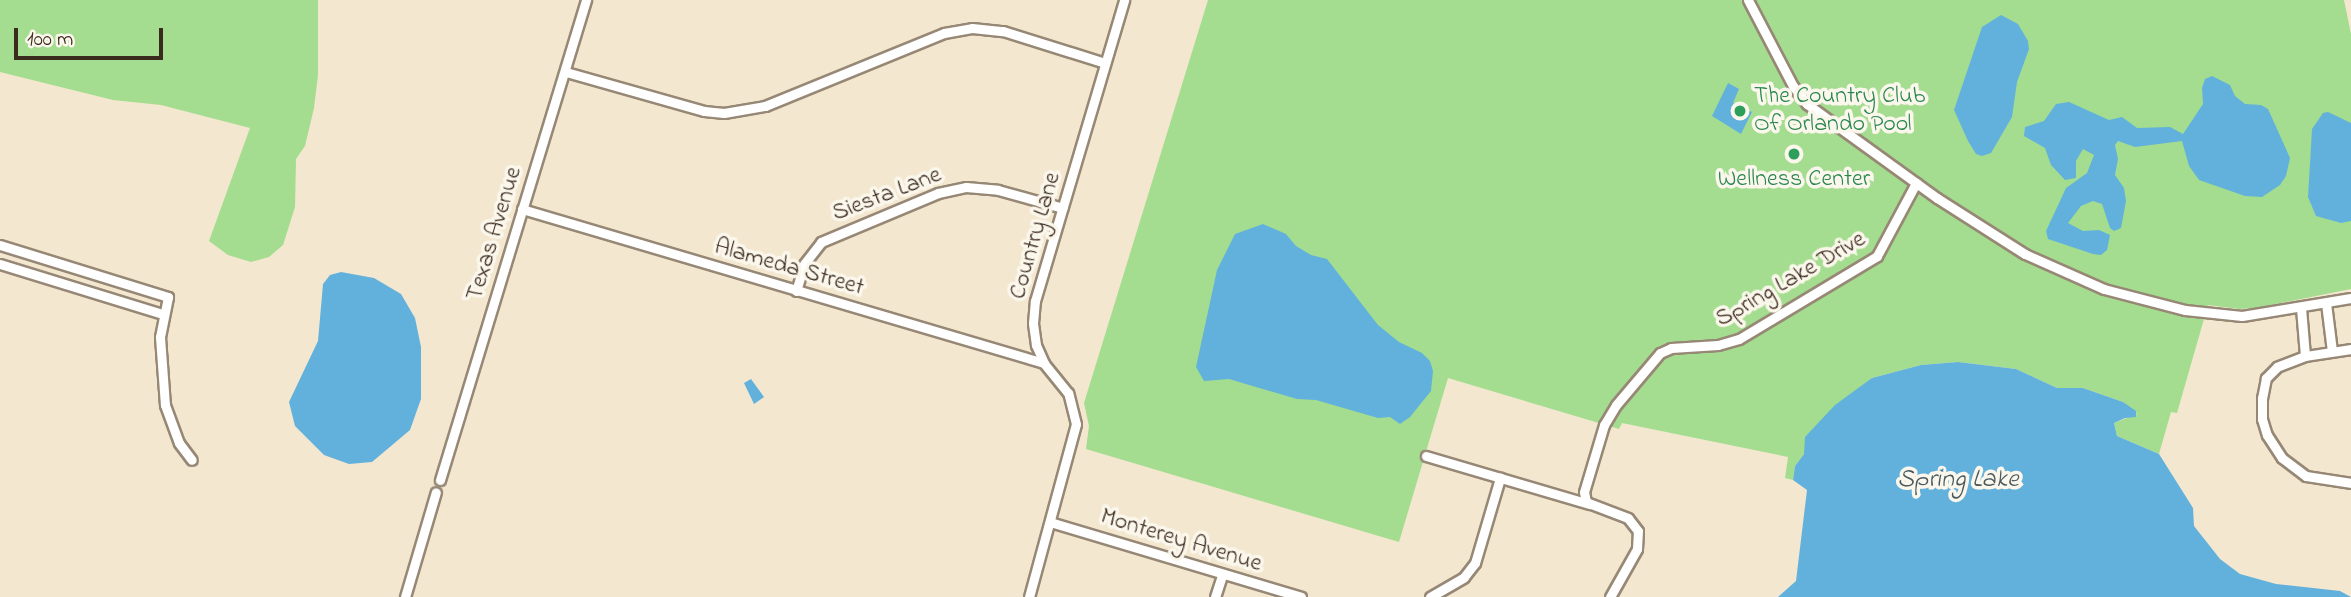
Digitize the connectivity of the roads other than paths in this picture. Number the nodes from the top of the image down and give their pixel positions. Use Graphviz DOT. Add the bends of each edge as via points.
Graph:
graph roads {
  1 [pos="586,0"];
  2 [pos="1124,0"];
  3 [pos="1748,0"];
  4 [pos="1105,63"];
  5 [pos="566,72"];
  6 [pos="1916,183"];
  7 [pos="1063,208"];
  8 [pos="522,209"];
  9 [pos="0,245"];
  10 [pos="0,264"];
  11 [pos="796,291"];
  12 [pos="2351,298"];
  13 [pos="2326,303"];
  14 [pos="2301,309"];
  15 [pos="163,314"];
  16 [pos="2351,349"];
  17 [pos="2332,351"];
  18 [pos="2305,356"];
  19 [pos="1044,363"];
  20 [pos="1426,456"];
  21 [pos="192,460"];
  22 [pos="1500,478"];
  23 [pos="440,480"];
  24 [pos="2351,483"];
  25 [pos="436,492"];
  26 [pos="1591,505"];
  27 [pos="1050,522"];
  28 [pos="1222,575"];
  29 [pos="405,597"];
  30 [pos="1028,597"];
  31 [pos="1215,597"];
  32 [pos="1301,597"];
  33 [pos="1430,597"];
  34 [pos="1610,597"];
  1 -- 5 [label="street, Texas Avenue"];
  2 -- 4 [label="street, Country Lane"];
  3 -- 6 [label="street" via="1801,97"];
  4 -- 5 [label="street" via="1003,31 972,29 944,33 765,106 724,113"];
  4 -- 7 [label="street, Country Lane"];
  5 -- 8 [label="street, Texas Avenue"];
  6 -- 14 [label="street" via="2025,254 2104,289 2224,315"];
  6 -- 26 [label="street, Spring Lake Drive" via="1877,256 1739,339 1671,348 1648,363 1604,425 1584,492"];
  7 -- 11 [label="street, Siesta Lane" via="998,190 966,187 938,193 821,242 804,264"];
  7 -- 19 [label="street, Country Lane" via="1035,301 1034,334"];
  8 -- 11 [label="street, Alameda Street"];
  8 -- 23 [label="street, Texas Avenue"];
  9 -- 15 [label="street" via="169,297"];
  10 -- 15 [label="street"];
  11 -- 19 [label="street, Alameda Street"];
  12 -- 13 [label="street"];
  13 -- 14 [label="street"];
  13 -- 17 [label="street"];
  14 -- 18 [label="street"];
  15 -- 21 [label="street" via="160,337 165,405 179,443"];
  16 -- 17 [label="street"];
  17 -- 18 [label="street"];
  18 -- 24 [label="street" via="2277,367 2266,378 2262,419 2267,435 2282,457 2306,476"];
  19 -- 27 [label="street, Country Lane" via="1068,393 1076,424"];
  20 -- 22 [label="street"];
  22 -- 26 [label="street"];
  22 -- 33 [label="street" via="1475,563 1464,577"];
  25 -- 29 [label="street"];
  26 -- 34 [label="street" via="1618,512 1638,531 1637,549"];
  27 -- 28 [label="street, Monterey Avenue"];
  27 -- 30 [label="street, Country Lane"];
  28 -- 31 [label="street"];
  28 -- 32 [label="street, Monterey Avenue"];
}
